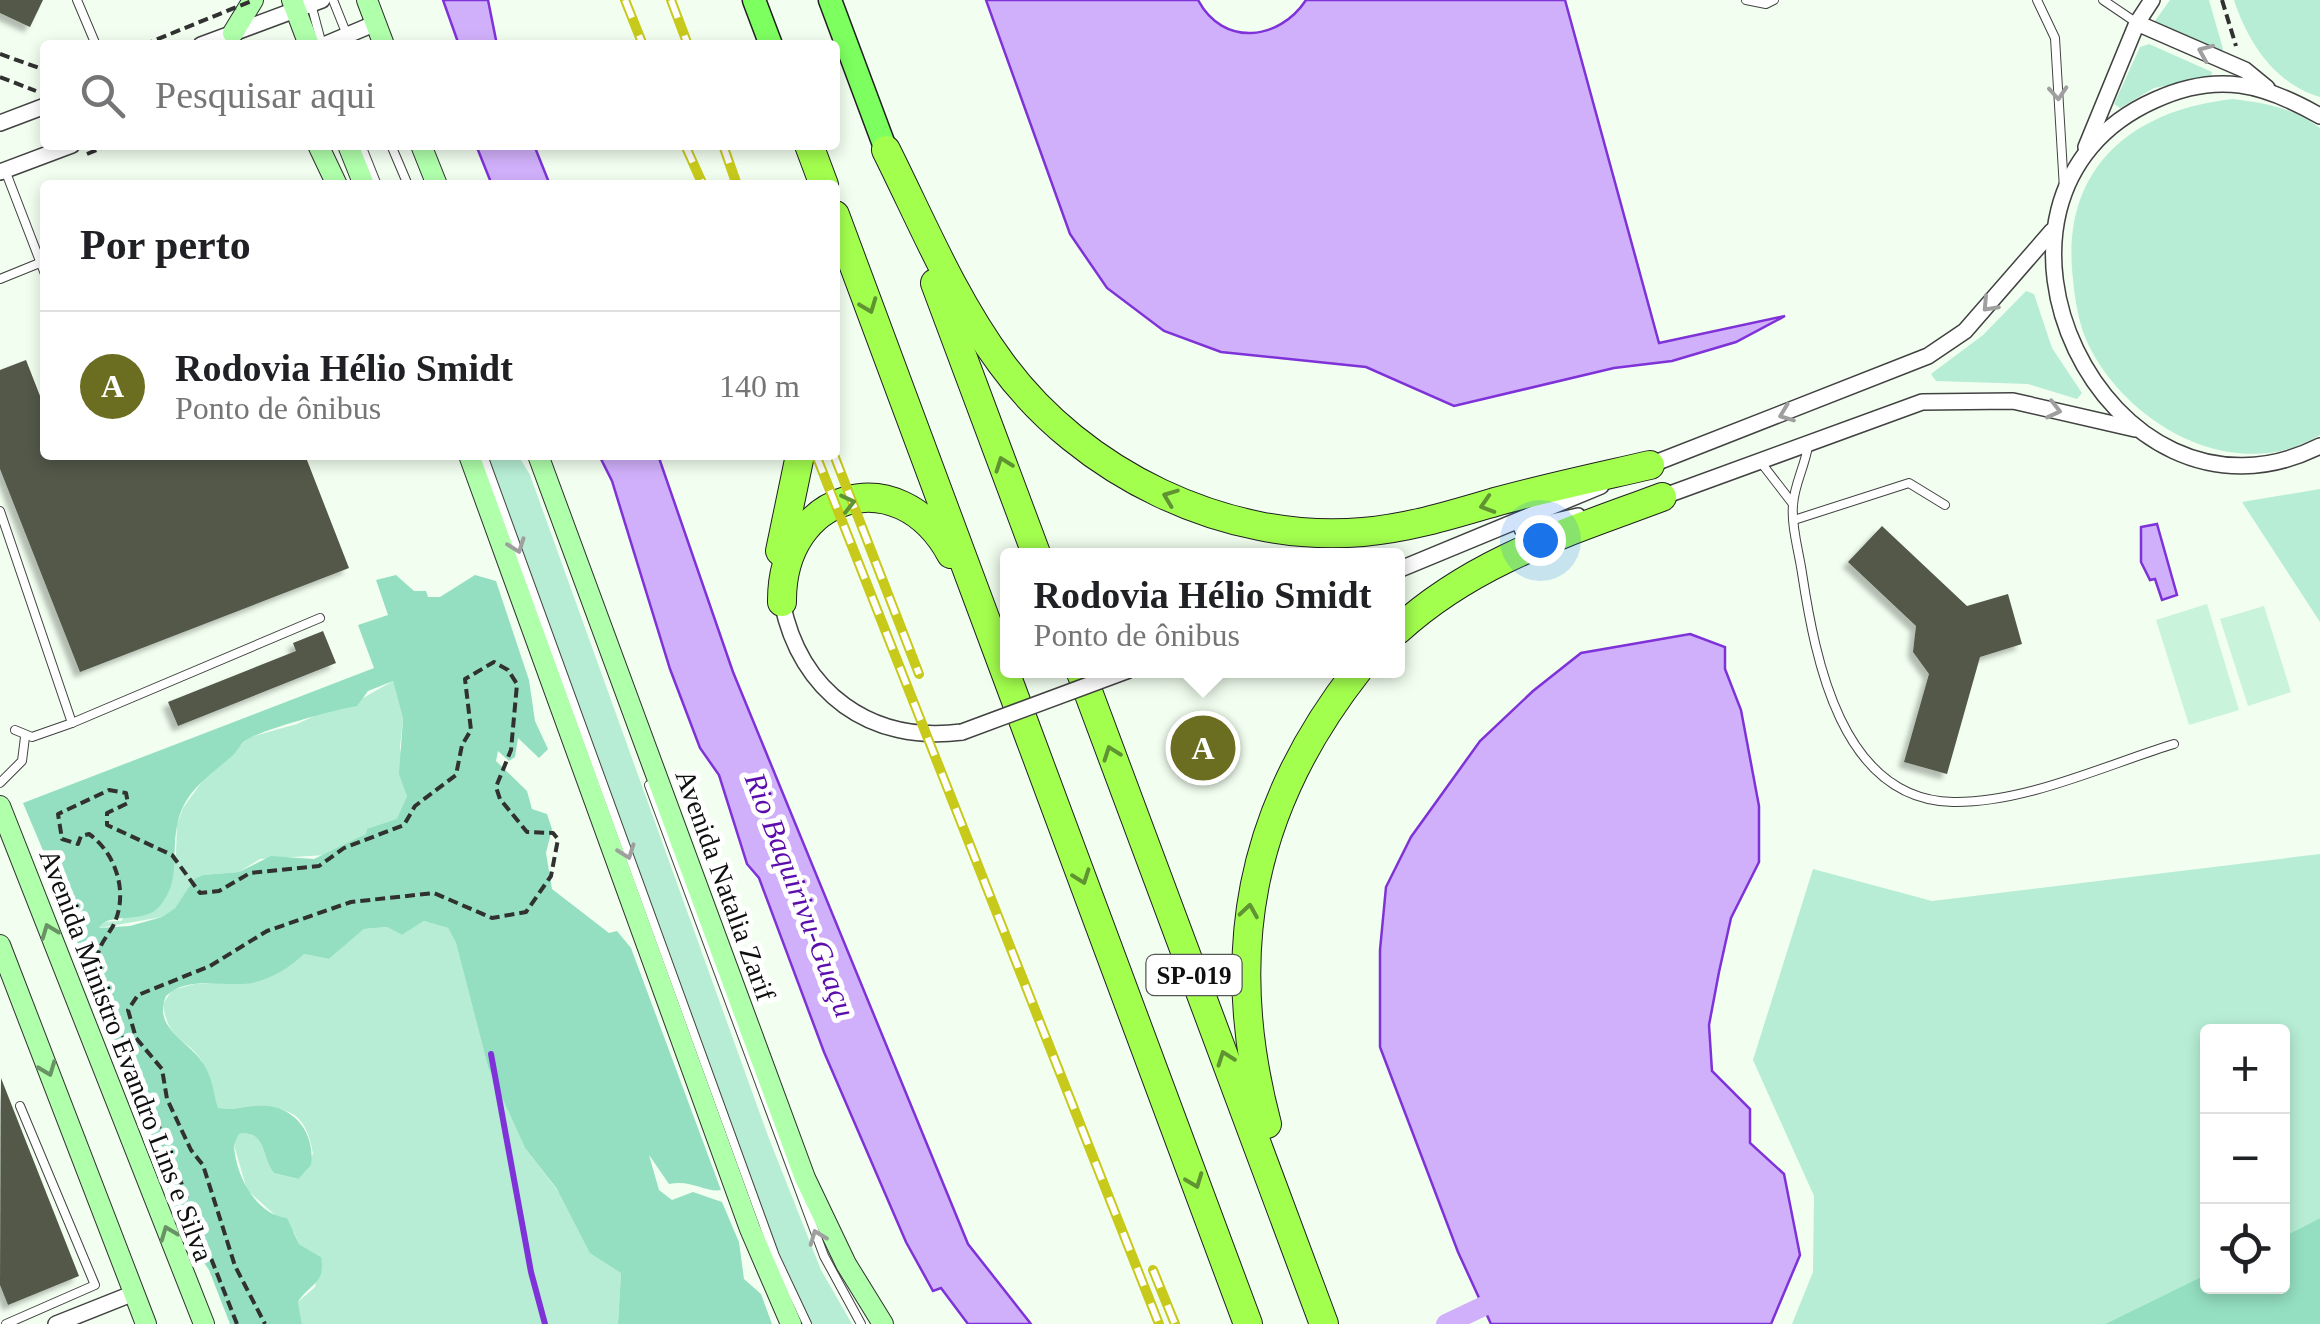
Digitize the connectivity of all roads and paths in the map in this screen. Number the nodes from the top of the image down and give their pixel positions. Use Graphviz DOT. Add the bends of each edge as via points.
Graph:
graph roads {
  1 [pos="76,0"];
  2 [pos="253,0"];
  3 [pos="333,0"];
  4 [pos="367,0"];
  5 [pos="754,0"];
  6 [pos="830,0"];
  7 [pos="1746,0"];
  8 [pos="1774,0"];
  9 [pos="2037,0"];
  10 [pos="2103,0"];
  11 [pos="2152,0"];
  12 [pos="2222,0"];
  13 [pos="306,3"];
  14 [pos="376,23"];
  15 [pos="2137,23"];
  16 [pos="233,33"];
  17 [pos="94,40"];
  18 [pos="155,40"];
  19 [pos="214,40"];
  20 [pos="309,40"];
  21 [pos="321,40"];
  22 [pos="349,40"];
  23 [pos="382,40"];
  24 [pos="769,40"];
  25 [pos="0,54"];
  26 [pos="40,68"];
  27 [pos="2245,70"];
  28 [pos="0,77"];
  29 [pos="2267,88"];
  30 [pos="40,92"];
  31 [pos="40,108"];
  32 [pos="2320,116"];
  33 [pos="0,124"];
  34 [pos="59,150"];
  35 [pos="320,150"];
  36 [pos="350,150"];
  37 [pos="363,150"];
  38 [pos="394,150"];
  39 [pos="424,150"];
  40 [pos="809,150"];
  41 [pos="810,150"];
  42 [pos="886,150"];
  43 [pos="2081,161"];
  44 [pos="2,171"];
  45 [pos="335,180"];
  46 [pos="362,180"];
  47 [pos="375,180"];
  48 [pos="406,180"];
  49 [pos="434,180"];
  50 [pos="814,180"];
  51 [pos="822,180"];
  52 [pos="2064,190"];
  53 [pos="840,228"];
  54 [pos="2052,231"];
  55 [pos="40,255"];
  56 [pos="40,263"];
  57 [pos="0,280"];
  58 [pos="2135,429"];
  59 [pos="1808,442"];
  60 [pos="2320,446"];
  61 [pos="1759,459"];
  62 [pos="471,460"];
  63 [pos="486,460"];
  64 [pos="530,460"];
  65 [pos="540,460"];
  66 [pos="799,460"];
  67 [pos="1650,465"];
  68 [pos="1662,497"];
  69 [pos="1792,504"];
  70 [pos="1945,505"];
  71 [pos="0,511"];
  72 [pos="1794,520"];
  73 [pos="1484,538"];
  74 [pos="1035,548"];
  75 [pos="1405,567"];
  76 [pos="782,602"];
  77 [pos="320,618"];
  78 [pos="988,621"];
  79 [pos="1405,624"];
  80 [pos="1000,653"];
  81 [pos="1009,678"];
  82 [pos="1083,678"];
  83 [pos="1107,678"];
  84 [pos="1352,678"];
  85 [pos="72,723"];
  86 [pos="15,730"];
  87 [pos="25,736"];
  88 [pos="2174,744"];
  89 [pos="4,771"];
  90 [pos="0,783"];
  91 [pos="0,806"];
  92 [pos="0,945"];
  93 [pos="20,1106"];
  94 [pos="1308,1280"];
  95 [pos="134,1293"];
  96 [pos="6,1324"];
  97 [pos="56,1324"];
  98 [pos="146,1324"];
  99 [pos="204,1324"];
  100 [pos="237,1324"];
  101 [pos="265,1324"];
  102 [pos="791,1324"];
  103 [pos="807,1324"];
  104 [pos="861,1324"];
  105 [pos="884,1324"];
  106 [pos="1248,1324"];
  107 [pos="1324,1324"];
  1 -- 17 [label="lane"];
  2 -- 16 [label="main road"];
  2 -- 18 [label="path, bridge"];
  3 -- 22 [label="lane"];
  4 -- 14 [label="main road"];
  5 -- 24 [label="main road"];
  6 -- 42 [label="main road"];
  7 -- 8 [label="lane"];
  9 -- 52 [label="lane, one-way" via="2054,38"];
  10 -- 15 [label="lane"];
  11 -- 15 [label="street"];
  12 -- 27 [label="path"];
  13 -- 16 [label="street"];
  13 -- 20 [label="main road"];
  13 -- 21 [label="lane"];
  14 -- 22 [label="street"];
  14 -- 23 [label="main road"];
  27 -- 15 [label="street, one-way"];
  15 -- 43 [label="street"];
  16 -- 19 [label="street"];
  25 -- 26 [label="path"];
  27 -- 29 [label="street"];
  28 -- 30 [label="path"];
  29 -- 32 [label="street"];
  29 -- 43 [label="street" via="2225,84 2164,95 2122,118"];
  31 -- 33 [label="street"];
  34 -- 44 [label="street"];
  35 -- 45 [label="main road"];
  36 -- 46 [label="main road"];
  37 -- 47 [label="lane"];
  38 -- 48 [label="lane"];
  39 -- 49 [label="main road"];
  40 -- 50 [label="highway"];
  41 -- 51 [label="highway"];
  67 -- 42 [label="highway, one-way" via="1430,523 1360,532 1289,530 1219,516 1154,491 1093,454 1039,409 1002,365 970,317"];
  74 -- 42 [label="highway, one-way"];
  43 -- 52 [label="street"];
  44 -- 55 [label="lane"];
  52 -- 54 [label="street"];
  53 -- 78 [label="highway, SP-019, one-way"];
  54 -- 58 [label="street" via="2054,284 2070,340"];
  54 -- 67 [label="street, one-way" via="1965,331 1928,356"];
  56 -- 57 [label="lane"];
  59 -- 58 [label="street, one-way" via="1922,402 1960,398 2013,400"];
  58 -- 60 [label="street" via="2161,447 2230,466 2266,465"];
  59 -- 61 [label="street"];
  59 -- 69 [label="lane"];
  61 -- 68 [label="street"];
  61 -- 69 [label="lane"];
  62 -- 102 [label="main road" via="750,1229"];
  63 -- 103 [label="lane, one-way" via="775,1256"];
  104 -- 64 [label="lane, one-way" via="824,1256 768,1115"];
  65 -- 105 [label="main road, Avenida Natalia Zarif" via="805,1178"];
  66 -- 76 [label="highway" via="780,547"];
  67 -- 73 [label="street"];
  68 -- 73 [label="street"];
  68 -- 79 [label="highway" via="1494,561"];
  69 -- 72 [label="lane"];
  70 -- 72 [label="lane" via="1909,483"];
  71 -- 85 [label="lane"];
  72 -- 88 [label="lane" via="1820,668 1840,719 1884,777 1900,787 1954,802 2004,794"];
  73 -- 75 [label="street"];
  76 -- 78 [label="highway, one-way" via="784,564 802,528 834,505 876,500 906,508 932,526"];
  76 -- 83 [label="street, bridge" via="802,661 843,707 912,734 962,732"];
  77 -- 85 [label="lane"];
  78 -- 80 [label="highway, SP-019, one-way"];
  81 -- 106 [label="highway, SP-019, one-way"];
  94 -- 82 [label="highway, SP-019, one-way"];
  94 -- 84 [label="highway, one-way" via="1258,1093 1245,1016 1245,938 1258,860 1284,786"];
  85 -- 87 [label="lane"];
  86 -- 87 [label="lane"];
  87 -- 89 [label="lane" via="22,761"];
  89 -- 90 [label="lane"];
  99 -- 91 [label="main road, Avenida Ministro Evandro Lins e Silva, one-way"];
  92 -- 95 [label="main road, one-way"];
  93 -- 96 [label="lane" via="94,1285"];
  94 -- 107 [label="highway, SP-019"];
  95 -- 97 [label="street"];
  95 -- 98 [label="main road"];
  100 -- 101 [label="path" via="101,976 98,956 120,903 116,872 89,834 78,844 62,838 58,814 109,790 123,791 128,803 107,813 106,825 172,855 200,893 250,874 314,868 344,848 404,825 416,806 456,775 471,730 466,680 494,662 517,684 512,743 498,795 527,832 558,839 552,876 526,912 492,918 434,893 351,902 268,930 210,966 138,995 128,1010 133,1032 164,1074 167,1098 203,1165 235,1266"];
}
